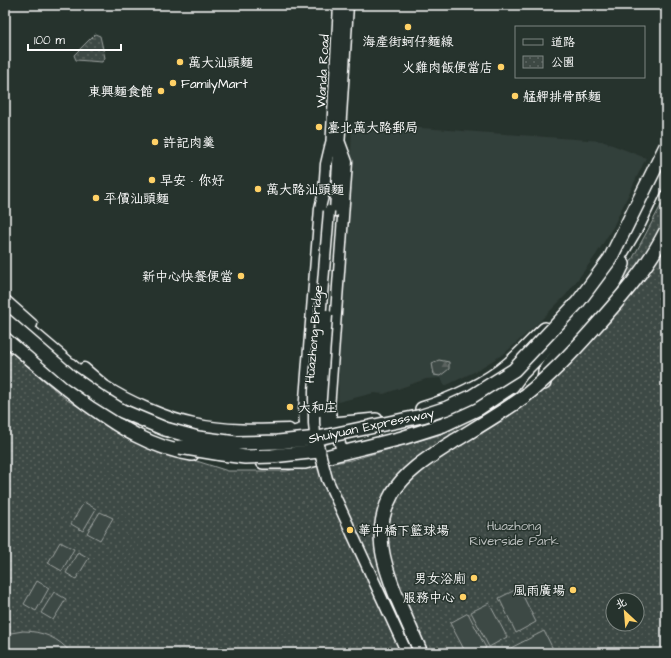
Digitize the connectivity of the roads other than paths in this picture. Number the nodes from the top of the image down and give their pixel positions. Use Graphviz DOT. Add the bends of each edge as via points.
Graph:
graph roads {
  1 [pos="339,5"];
  2 [pos="348,5"];
  3 [pos="335,143"];
  4 [pos="666,146"];
  5 [pos="666,166"];
  6 [pos="332,211"];
  7 [pos="666,231"];
  8 [pos="629,239"];
  9 [pos="610,259"];
  10 [pos="5,300"];
  11 [pos="5,310"];
  12 [pos="5,320"];
  13 [pos="5,330"];
  14 [pos="5,337"];
  15 [pos="521,374"];
  16 [pos="544,383"];
  17 [pos="329,409"];
  18 [pos="304,412"];
  19 [pos="119,418"];
  20 [pos="334,424"];
  21 [pos="306,429"];
  22 [pos="432,448"];
  23 [pos="319,451"];
  24 [pos="342,452"];
  25 [pos="305,462"];
  26 [pos="400,481"];
  27 [pos="408,653"];
  28 [pos="414,653"];
  29 [pos="421,653"];
  1 -- 3 [label="main road, Wanda Road"];
  2 -- 3 [label="main road, Wanda Road"];
  3 -- 6 [label="main road, Wanda Road"];
  3 -- 17 [label="main road" via="347,162"];
  3 -- 18 [label="main road" via="326,164 320,208"];
  4 -- 9 [label="highway, Shuiyuan Expressway, bridge"];
  5 -- 8 [label="highway, Shuiyuan Expressway"];
  6 -- 23 [label="main road, Huazhong Bridge, bridge" via="314,391 314,423"];
  6 -- 28 [label="main road, Huazhong Bridge, bridge" via="320,405 324,449 338,492"];
  7 -- 26 [label="highway, bridge" via="629,288 575,350 552,372 498,415 437,452"];
  8 -- 15 [label="highway, Shuiyuan Expressway" via="591,298"];
  8 -- 16 [label="highway" via="626,257 618,277 596,311 550,363 545,371"];
  9 -- 12 [label="highway, Shuiyuan Expressway, bridge" via="578,302 514,370 471,397 422,416 318,438 278,442 220,442 180,434 140,419 122,411 71,377"];
  9 -- 20 [label="highway, bridge" via="509,364 485,380 438,404 394,417"];
  10 -- 21 [label="main road" via="106,386 162,414 195,424 236,429"];
  11 -- 21 [label="highway" via="99,390 154,419 192,430 236,436 279,435"];
  13 -- 19 [label="highway, Shuiyuan Expressway" via="88,398"];
  14 -- 25 [label="highway" via="92,408 123,429 151,443 179,452 237,461"];
  15 -- 19 [label="highway, Shuiyuan Expressway" via="473,404 428,422 299,447 227,449 169,437"];
  15 -- 24 [label="highway" via="512,386 479,408 443,425"];
  17 -- 18 [label="main road" via="322,419 311,420"];
  17 -- 20 [label="main road"];
  18 -- 21 [label="main road"];
  19 -- 23 [label="highway, bridge" via="141,434 180,447 222,454 245,457"];
  20 -- 21 [label="main road"];
  20 -- 24 [label="main road"];
  21 -- 25 [label="main road" via="303,450"];
  22 -- 26 [label="highway, bridge"];
  23 -- 27 [label="main road, Huazhong Bridge, bridge" via="327,479"];
  24 -- 25 [label="highway"];
  26 -- 29 [label="highway, bridge" via="382,518 382,555 394,592"];
}
